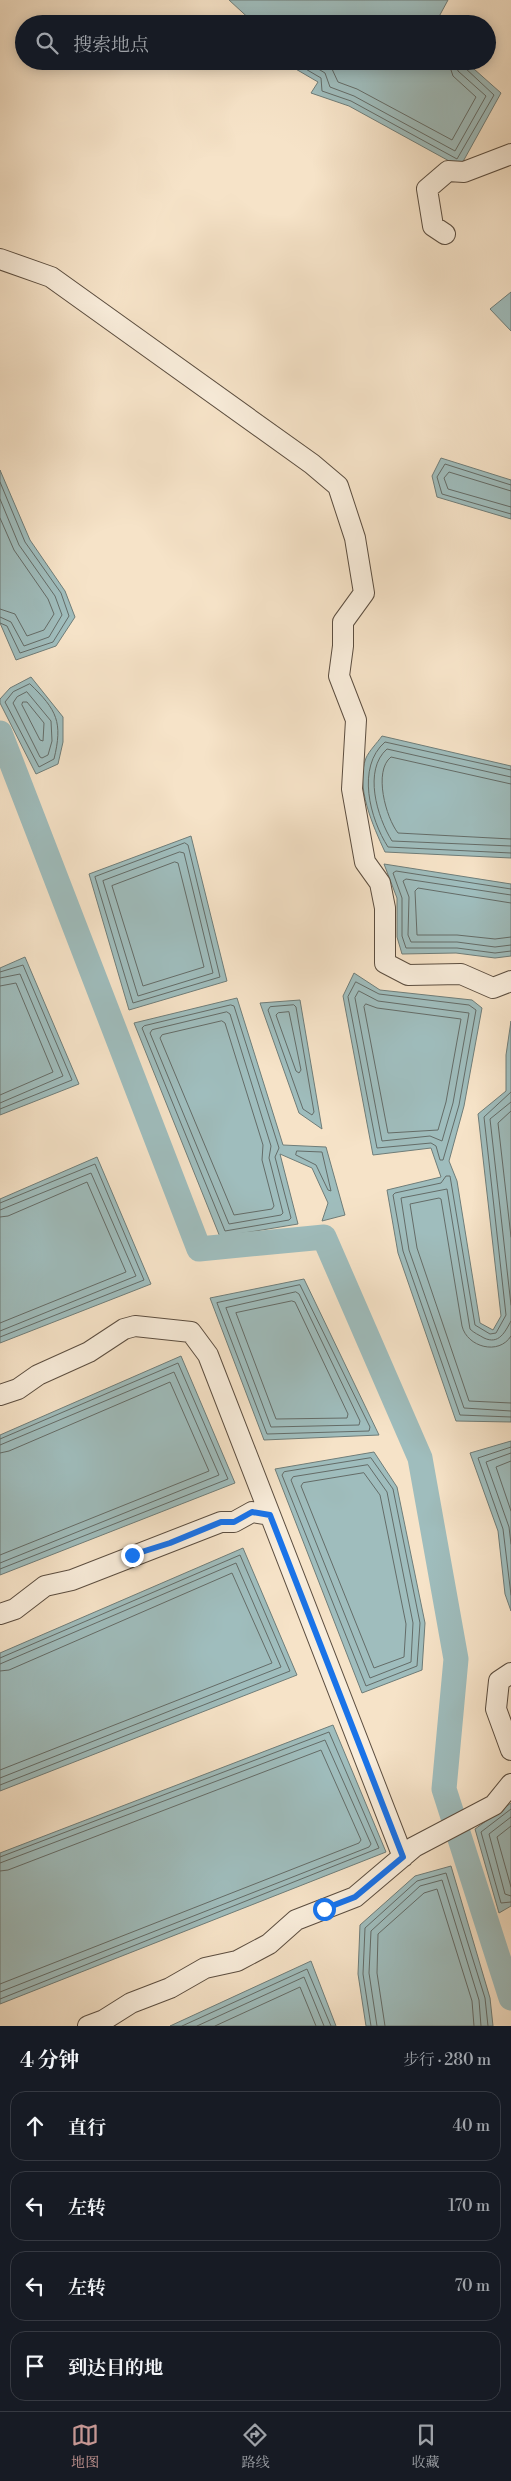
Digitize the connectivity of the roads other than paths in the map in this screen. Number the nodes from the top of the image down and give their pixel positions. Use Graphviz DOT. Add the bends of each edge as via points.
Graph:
graph roads {
  1 [pos="511,154"];
  2 [pos="445,234"];
  3 [pos="0,259"];
  4 [pos="511,981"];
  5 [pos="0,1395"];
  6 [pos="270,1515"];
  7 [pos="0,1614"];
  8 [pos="511,1673"];
  9 [pos="511,1750"];
  10 [pos="511,1784"];
  11 [pos="403,1857"];
  12 [pos="88,2026"];
  1 -- 2 [label="street" via="464,172 448,171 427,189 433,226"];
  3 -- 4 [label="street" via="51,277 338,486 355,538 364,593 343,622 339,676 356,720 352,789 365,862 380,883 385,908 385,963 408,975 461,974 494,988"];
  5 -- 6 [label="street" via="89,1352 124,1328 135,1326 190,1332 208,1355"];
  6 -- 7 [label="street" via="252,1512 234,1522 221,1522 72,1580 45,1586 15,1609"];
  6 -- 11 [label="street"];
  8 -- 9 [label="street" via="499,1681 496,1709"];
  10 -- 11 [label="street" via="494,1805 414,1847"];
  11 -- 12 [label="street" via="355,1897 296,1920 269,1944 237,1961 205,1968"];
}
